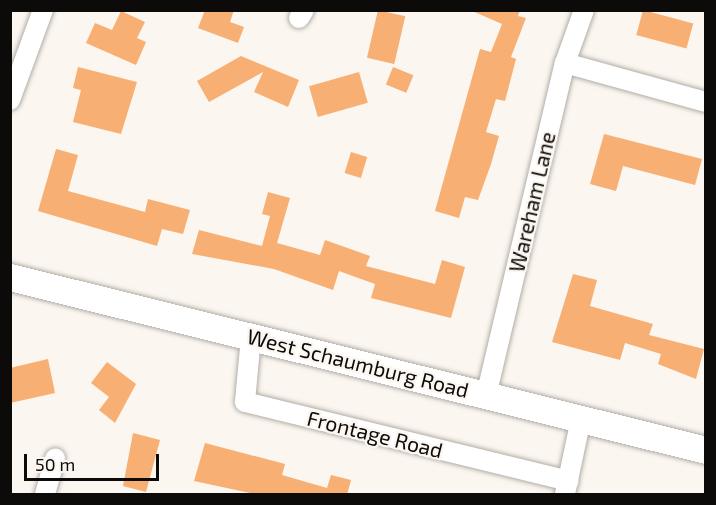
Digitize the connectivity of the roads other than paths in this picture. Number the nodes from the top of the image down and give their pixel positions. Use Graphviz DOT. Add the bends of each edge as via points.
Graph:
graph roads {
  1 [pos="43,10"];
  2 [pos="584,10"];
  3 [pos="565,63"];
  4 [pos="10,100"];
  5 [pos="705,102"];
  6 [pos="10,277"];
  7 [pos="251,337"];
  8 [pos="486,396"];
  9 [pos="581,419"];
  10 [pos="705,450"];
  11 [pos="55,458"];
  12 [pos="567,488"];
  13 [pos="45,495"];
  1 -- 4 [label="street"];
  2 -- 3 [label="street, Wareham Lane"];
  3 -- 5 [label="street"];
  3 -- 8 [label="street, Wareham Lane"];
  6 -- 7 [label="main road, West Schaumburg Road"];
  7 -- 8 [label="main road, West Schaumburg Road"];
  7 -- 12 [label="street, Frontage Road" via="245,402"];
  8 -- 9 [label="main road, West Schaumburg Road"];
  9 -- 10 [label="main road, West Schaumburg Road"];
  9 -- 12 [label="street"];
  11 -- 13 [label="street"];
}
